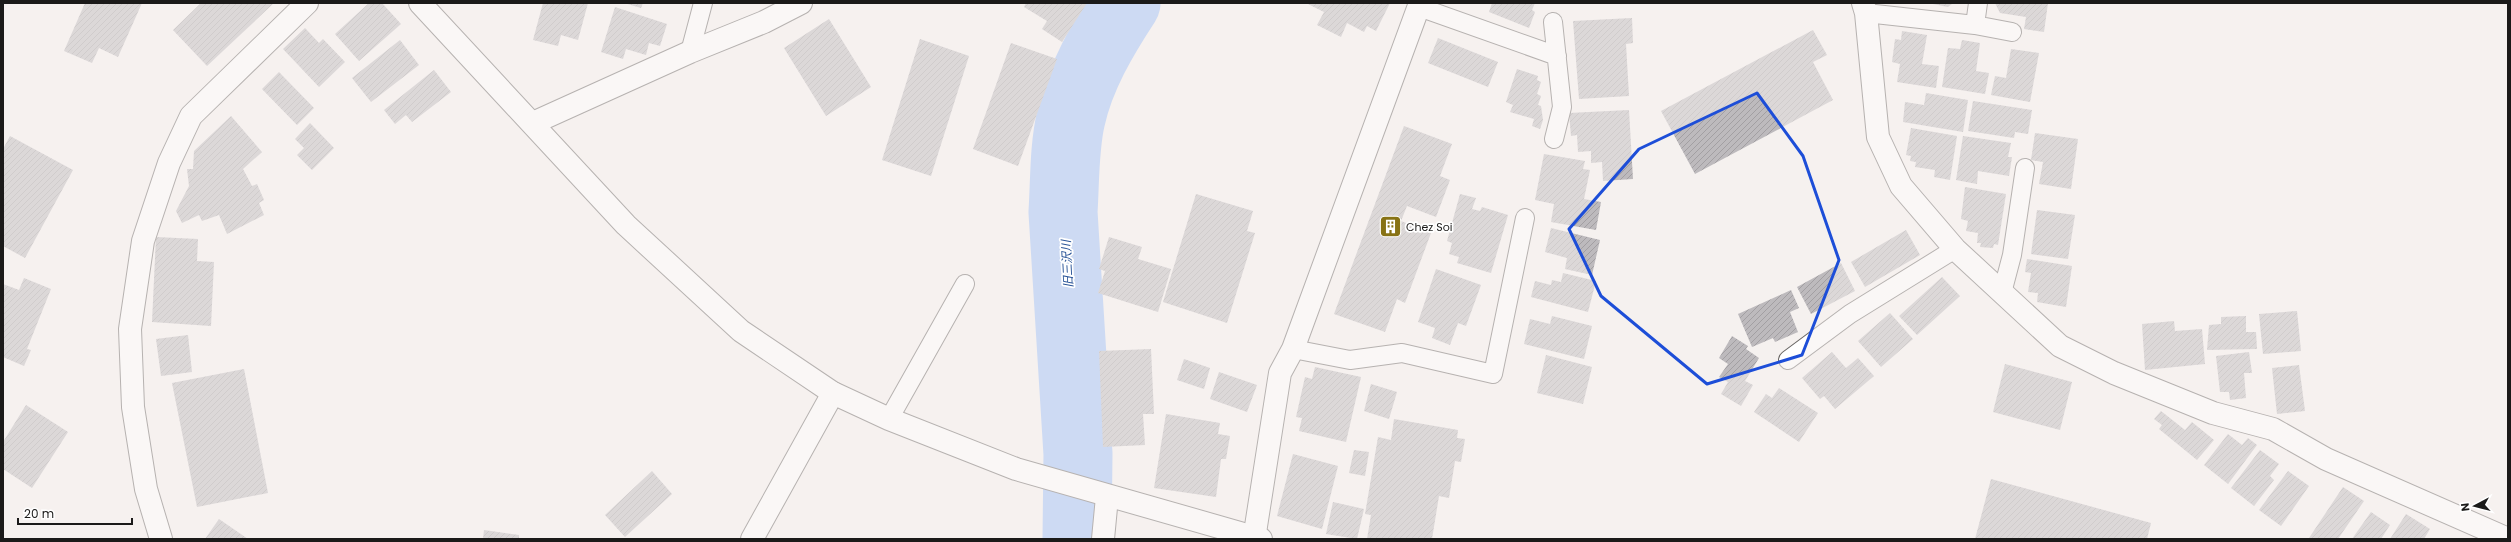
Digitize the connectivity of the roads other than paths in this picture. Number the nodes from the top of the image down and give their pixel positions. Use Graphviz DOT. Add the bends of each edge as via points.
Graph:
graph roads {
  1 [pos="307,3"];
  2 [pos="420,3"];
  3 [pos="703,3"];
  4 [pos="801,3"];
  5 [pos="1978,3"];
  6 [pos="1420,5"];
  7 [pos="1864,8"];
  8 [pos="1552,22"];
  9 [pos="1975,25"];
  10 [pos="2012,32"];
  11 [pos="690,52"];
  12 [pos="1557,56"];
  13 [pos="533,123"];
  14 [pos="1554,139"];
  15 [pos="2025,168"];
  16 [pos="1525,218"];
  17 [pos="1954,249"];
  18 [pos="965,284"];
  19 [pos="2002,293"];
  20 [pos="1293,349"];
  21 [pos="1788,360"];
  22 [pos="833,393"];
  23 [pos="889,419"];
  24 [pos="1107,497"];
  25 [pos="1256,538"];
  26 [pos="161,539"];
  27 [pos="752,539"];
  28 [pos="1103,539"];
  29 [pos="2508,539"];
  1 -- 26 [label="street" via="191,116 169,163 143,241 130,329 132,407 146,489"];
  2 -- 13 [label="street"];
  3 -- 11 [label="lane"];
  4 -- 11 [label="street" via="764,22"];
  5 -- 9 [label="lane"];
  6 -- 12 [label="lane"];
  6 -- 20 [label="street"];
  7 -- 9 [label="lane"];
  7 -- 17 [label="street" via="1878,137 1901,186"];
  8 -- 12 [label="lane"];
  9 -- 10 [label="lane"];
  11 -- 13 [label="street"];
  12 -- 14 [label="lane" via="1562,107"];
  13 -- 22 [label="street" via="626,225 741,331"];
  15 -- 19 [label="lane" via="2012,255"];
  16 -- 20 [label="lane" via="1493,374 1402,353 1350,360"];
  17 -- 19 [label="street"];
  17 -- 21 [label="lane" via="1850,314"];
  18 -- 23 [label="lane"];
  19 -- 29 [label="street" via="2060,346 2114,373 2213,413 2273,429 2326,459"];
  20 -- 25 [label="street" via="1280,374"];
  22 -- 23 [label="street"];
  22 -- 27 [label="street"];
  23 -- 24 [label="street" via="1016,469"];
  24 -- 25 [label="street"];
  24 -- 28 [label="street"];
}
